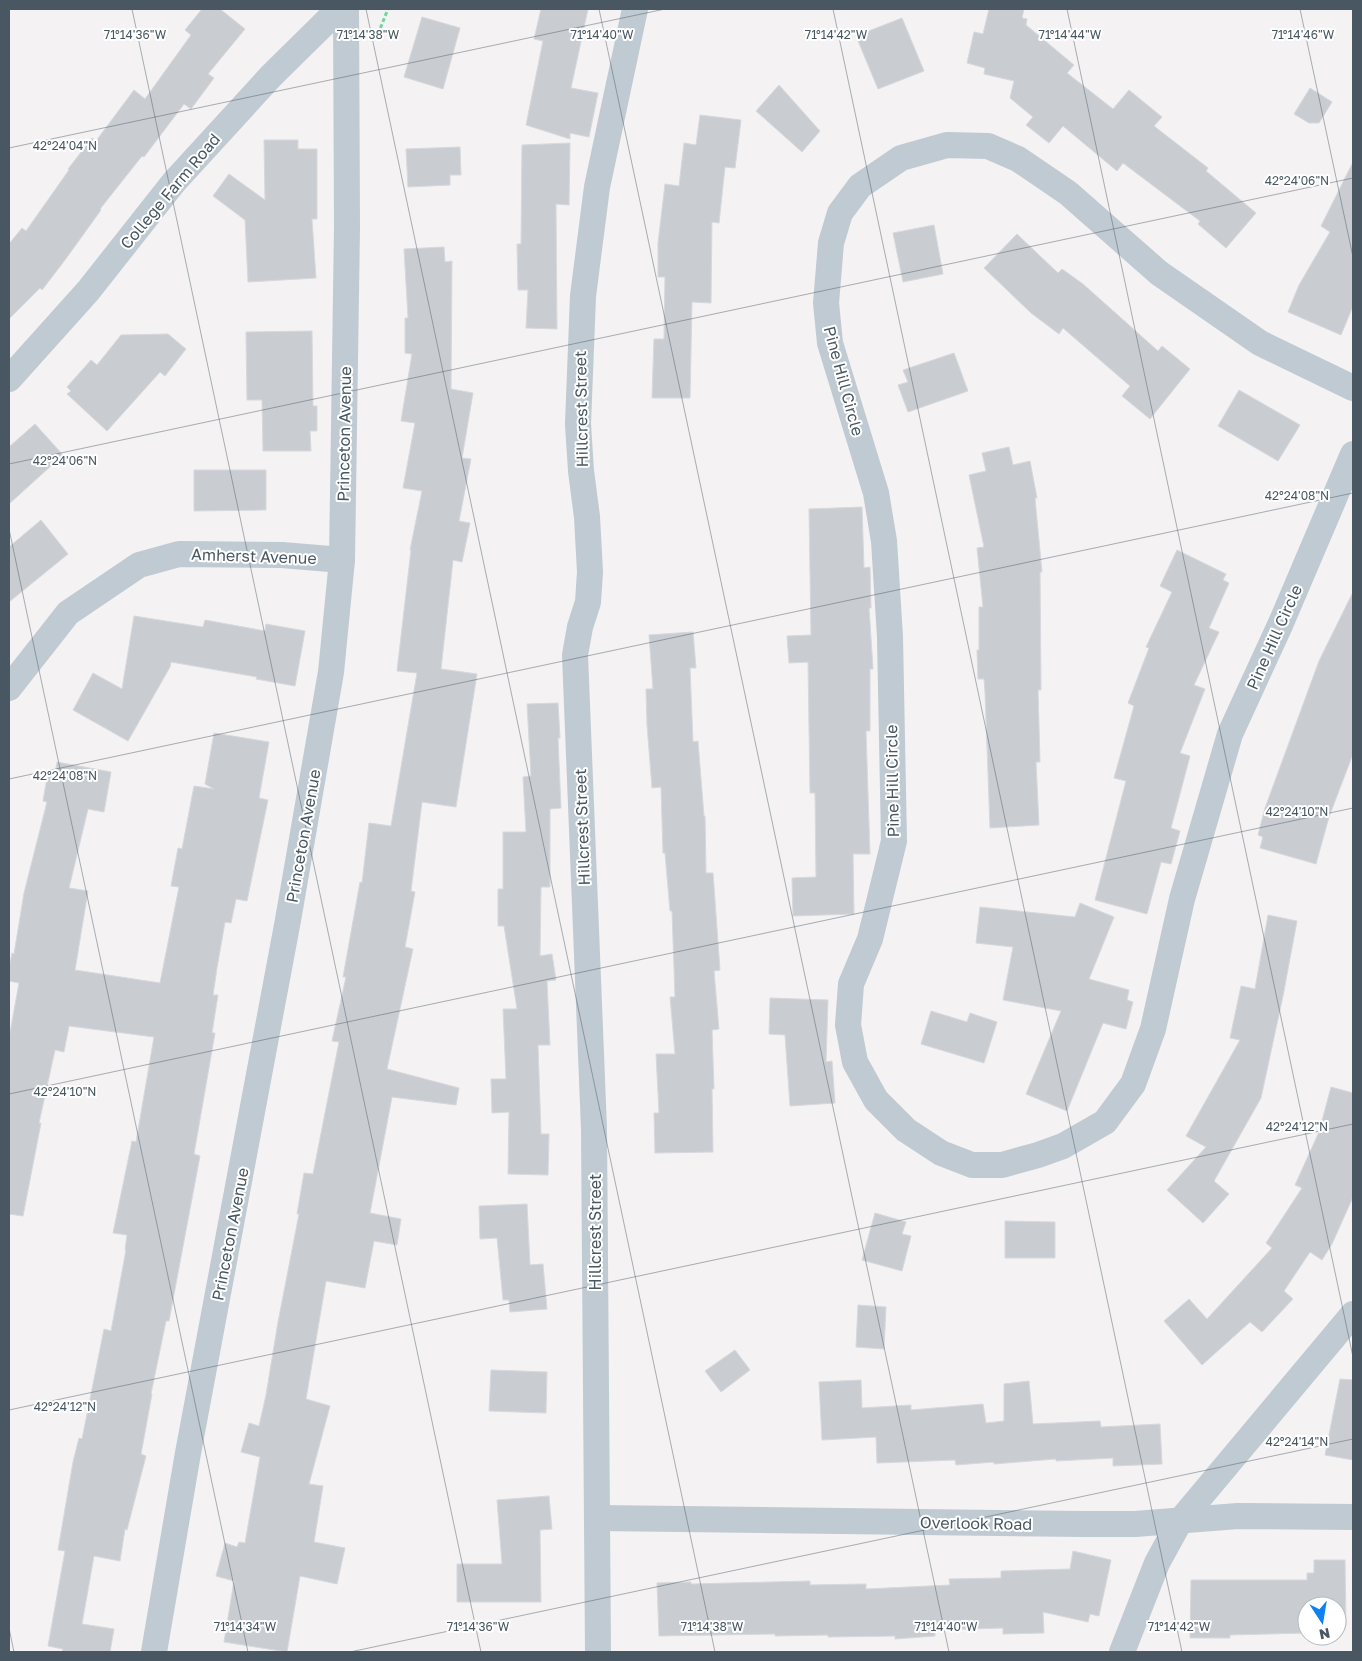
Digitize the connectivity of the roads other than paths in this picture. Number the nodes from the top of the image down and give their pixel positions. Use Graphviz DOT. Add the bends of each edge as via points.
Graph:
graph roads {
  1 [pos="339,9"];
  2 [pos="346,9"];
  3 [pos="636,9"];
  4 [pos="9,379"];
  5 [pos="1353,388"];
  6 [pos="1353,454"];
  7 [pos="342,560"];
  8 [pos="9,688"];
  9 [pos="1353,1314"];
  10 [pos="1353,1517"];
  11 [pos="598,1518"];
  12 [pos="1180,1521"];
  13 [pos="154,1652"];
  14 [pos="598,1652"];
  15 [pos="1122,1652"];
  1 -- 4 [label="street, College Farm Road" via="271,76 174,182 88,291"];
  2 -- 7 [label="street, Princeton Avenue" via="347,227"];
  3 -- 11 [label="street, Hillcrest Street" via="596,187 583,296 578,424 590,572 588,602 576,656 594,1129"];
  5 -- 6 [label="street, Pine Hill Circle" via="1260,343 1159,273 1068,193 1018,159 988,146 947,144 901,158 860,186 840,213 832,243 826,303 830,342 876,493 884,541 890,637 894,841 870,939 851,984 848,1025 855,1062 876,1100 906,1130 941,1153 972,1166 1002,1165 1038,1156 1105,1122 1133,1084 1153,1029 1182,899 1230,734"];
  7 -- 8 [label="street, Amherst Avenue" via="282,555 179,554 139,565 68,613"];
  7 -- 13 [label="street, Princeton Avenue" via="331,672 297,872 188,1452"];
  9 -- 12 [label="street"];
  10 -- 12 [label="street, Overlook Road" via="1238,1516"];
  11 -- 12 [label="street, Overlook Road" via="1083,1524"];
  11 -- 14 [label="street, Hillcrest Street"];
  12 -- 15 [label="street" via="1157,1563"];
}
